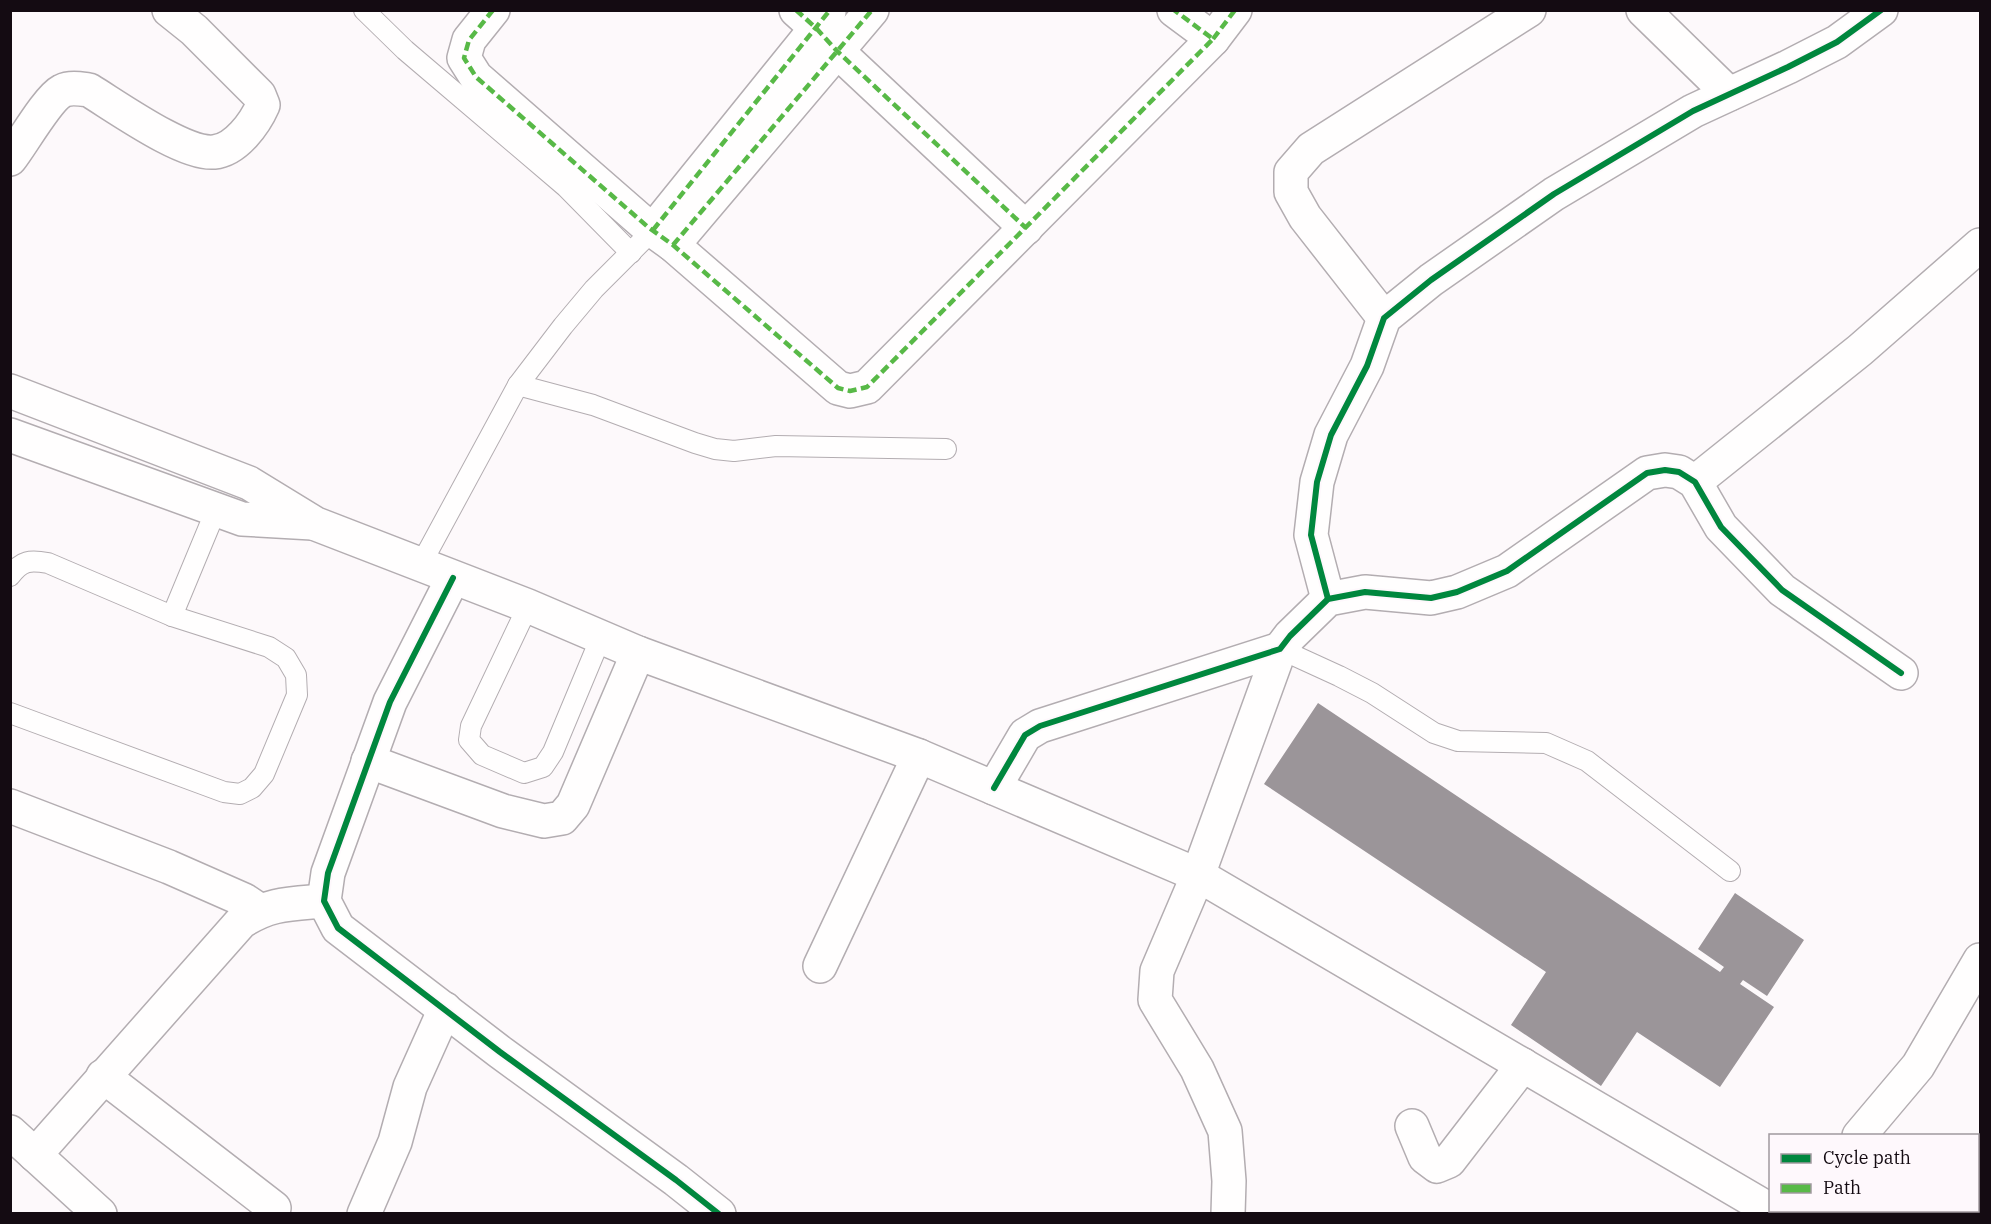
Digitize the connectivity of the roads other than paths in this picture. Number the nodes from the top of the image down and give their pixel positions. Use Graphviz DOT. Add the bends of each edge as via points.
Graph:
graph roads {
  1 [pos="169,10"];
  2 [pos="364,10"];
  3 [pos="493,10"];
  4 [pos="872,10"];
  5 [pos="1174,10"];
  6 [pos="1235,10"];
  7 [pos="1529,10"];
  8 [pos="1643,10"];
  9 [pos="1881,10"];
  10 [pos="820,25"];
  11 [pos="1213,39"];
  12 [pos="1729,94"];
  13 [pos="10,159"];
  14 [pos="1026,228"];
  15 [pos="652,242"];
  16 [pos="1980,244"];
  17 [pos="1384,318"];
  18 [pos="518,385"];
  19 [pos="10,391"];
  20 [pos="15,441"];
  21 [pos="946,449"];
  22 [pos="1695,482"];
  23 [pos="216,510"];
  24 [pos="316,524"];
  25 [pos="421,564"];
  26 [pos="10,576"];
  27 [pos="453,578"];
  28 [pos="1328,600"];
  29 [pos="528,606"];
  30 [pos="172,616"];
  31 [pos="601,637"];
  32 [pos="1280,650"];
  33 [pos="638,653"];
  34 [pos="1901,674"];
  35 [pos="10,713"];
  36 [pos="919,756"];
  37 [pos="368,761"];
  38 [pos="994,788"];
  39 [pos="10,806"];
  40 [pos="1730,871"];
  41 [pos="1198,875"];
  42 [pos="324,901"];
  43 [pos="259,910"];
  44 [pos="1980,960"];
  45 [pos="820,966"];
  46 [pos="445,1009"];
  47 [pos="1524,1065"];
  48 [pos="103,1076"];
  49 [pos="1412,1126"];
  50 [pos="10,1132"];
  51 [pos="1861,1134"];
  52 [pos="35,1155"];
  53 [pos="274,1208"];
  54 [pos="1769,1209"];
  55 [pos="100,1214"];
  56 [pos="364,1214"];
  57 [pos="719,1214"];
  58 [pos="1228,1214"];
  1 -- 13 [label="street" via="259,95 263,105 256,120 232,145 215,152 194,149 89,90 77,88 61,91 50,102"];
  2 -- 15 [label="lane" via="405,50 566,187"];
  3 -- 15 [label="street" via="469,40 465,58 476,77"];
  4 -- 10 [label="street"];
  5 -- 11 [label="street"];
  6 -- 11 [label="street"];
  7 -- 17 [label="street" via="1311,149 1291,172 1291,192 1305,217"];
  8 -- 12 [label="street"];
  9 -- 12 [label="street" via="1837,42"];
  10 -- 14 [label="street"];
  10 -- 15 [label="street"];
  11 -- 14 [label="street"];
  12 -- 17 [label="street" via="1693,111 1554,194 1431,280"];
  14 -- 15 [label="street" via="867,387 850,391 838,388"];
  15 -- 18 [label="lane" via="594,289"];
  16 -- 22 [label="street" via="1860,350"];
  17 -- 28 [label="street" via="1367,366 1331,435 1317,482 1311,535"];
  18 -- 21 [label="lane" via="593,405 715,449"];
  18 -- 25 [label="lane"];
  19 -- 24 [label="street" via="249,483"];
  20 -- 23 [label="street"];
  22 -- 28 [label="street" via="1679,472 1647,473 1507,571 1457,592 1431,598 1365,592"];
  22 -- 34 [label="street" via="1721,527 1782,590"];
  23 -- 24 [label="street" via="242,519"];
  23 -- 30 [label="lane"];
  24 -- 25 [label="street"];
  25 -- 27 [label="street"];
  26 -- 30 [label="lane" via="31,560 48,563"];
  27 -- 29 [label="street"];
  27 -- 37 [label="street" via="390,702"];
  28 -- 32 [label="street"];
  29 -- 31 [label="street"];
  29 -- 31 [label="lane" via="471,726 469,740 482,755 524,773 543,767 553,752"];
  30 -- 35 [label="lane" via="269,648 286,658 296,675 297,695 264,774 252,788 240,794 224,792"];
  31 -- 33 [label="street"];
  32 -- 38 [label="street" via="1040,726 1025,735"];
  32 -- 40 [label="lane" via="1372,693 1434,733 1458,741 1546,743 1587,761"];
  32 -- 41 [label="street"];
  33 -- 36 [label="street"];
  33 -- 37 [label="street" via="573,805 562,818 544,821 503,811"];
  36 -- 38 [label="street"];
  36 -- 45 [label="street"];
  37 -- 42 [label="street" via="328,873"];
  38 -- 41 [label="street"];
  39 -- 43 [label="street" via="169,867"];
  41 -- 47 [label="street"];
  41 -- 58 [label="street" via="1157,971 1155,1000 1197,1069 1225,1131"];
  42 -- 43 [label="street"];
  42 -- 46 [label="street" via="338,928"];
  43 -- 48 [label="street" via="241,922"];
  44 -- 51 [label="street" via="1918,1066"];
  46 -- 56 [label="street" via="410,1087 394,1142"];
  46 -- 57 [label="street"];
  47 -- 49 [label="street" via="1449,1161 1437,1166 1425,1157"];
  47 -- 54 [label="street"];
  48 -- 52 [label="street"];
  48 -- 53 [label="street"];
  50 -- 52 [label="street"];
  52 -- 55 [label="street"];
}
